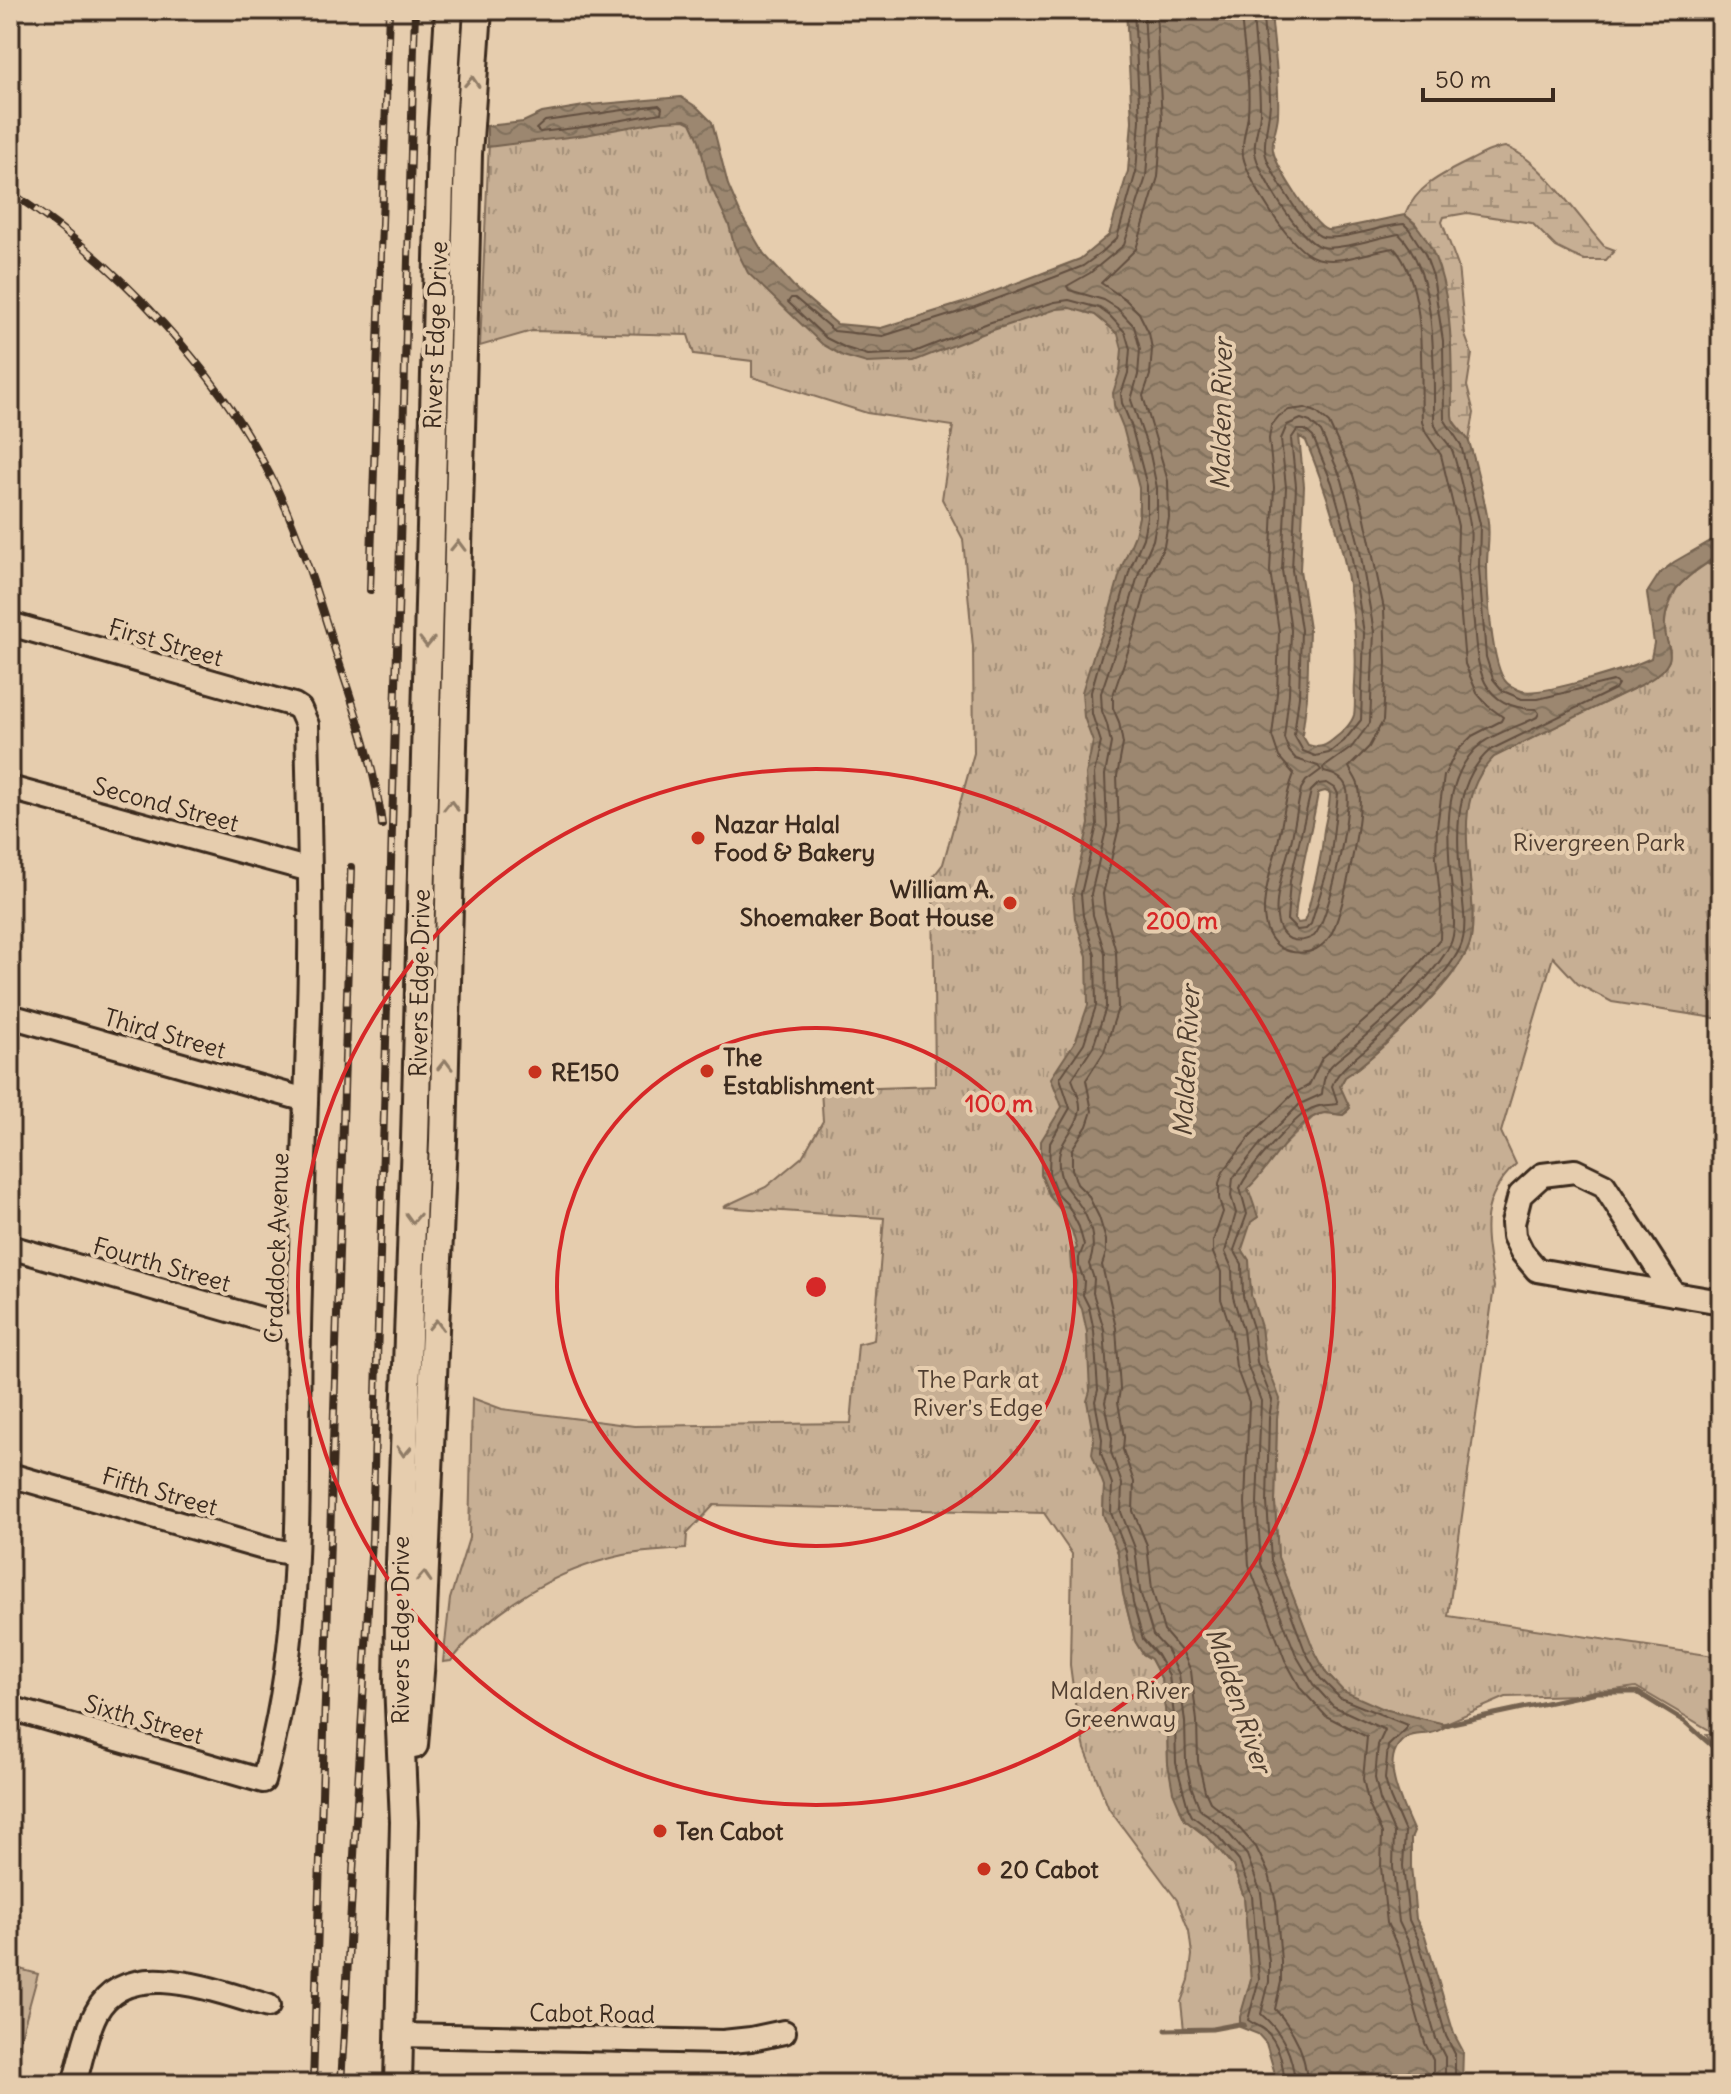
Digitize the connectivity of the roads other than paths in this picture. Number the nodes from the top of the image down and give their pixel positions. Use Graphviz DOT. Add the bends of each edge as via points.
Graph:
graph roads {
  1 [pos="449,10"];
  2 [pos="478,10"];
  3 [pos="10,624"];
  4 [pos="303,714"];
  5 [pos="10,788"];
  6 [pos="310,870"];
  7 [pos="10,1016"];
  8 [pos="306,1100"];
  9 [pos="10,1247"];
  10 [pos="1674,1294"];
  11 [pos="1721,1302"];
  12 [pos="299,1330"];
  13 [pos="10,1475"];
  14 [pos="296,1554"];
  15 [pos="10,1708"];
  16 [pos="263,1781"];
  17 [pos="404,1822"];
  18 [pos="268,2006"];
  19 [pos="784,2032"];
  20 [pos="399,2035"];
  21 [pos="74,2084"];
  22 [pos="398,2084"];
  1 -- 17 [label="main road, Rivers Edge Drive, one-way" via="399,1598"];
  17 -- 2 [label="main road, Rivers Edge Drive, one-way" via="419,1685 443,1141 468,154"];
  3 -- 4 [label="street, First Street" via="294,705"];
  4 -- 6 [label="street, Craddock Avenue"];
  5 -- 6 [label="street, Second Street"];
  6 -- 8 [label="street, Craddock Avenue"];
  7 -- 8 [label="street, Third Street"];
  8 -- 12 [label="street, Craddock Avenue"];
  9 -- 12 [label="street, Fourth Street"];
  10 -- 10 [label="street" via="1604,1185 1575,1171 1542,1175 1520,1195 1514,1236 1537,1270"];
  10 -- 11 [label="street"];
  12 -- 14 [label="street, Craddock Avenue"];
  13 -- 14 [label="street, Fifth Street"];
  14 -- 16 [label="street, Craddock Avenue" via="286,1680"];
  15 -- 16 [label="street, Sixth Street"];
  17 -- 20 [label="main road, Rivers Edge Drive"];
  18 -- 21 [label="street" via="177,1981 132,1984 109,1997 95,2014"];
  19 -- 20 [label="street, Cabot Road" via="723,2042"];
  20 -- 22 [label="main road, Rivers Edge Drive"];
}
